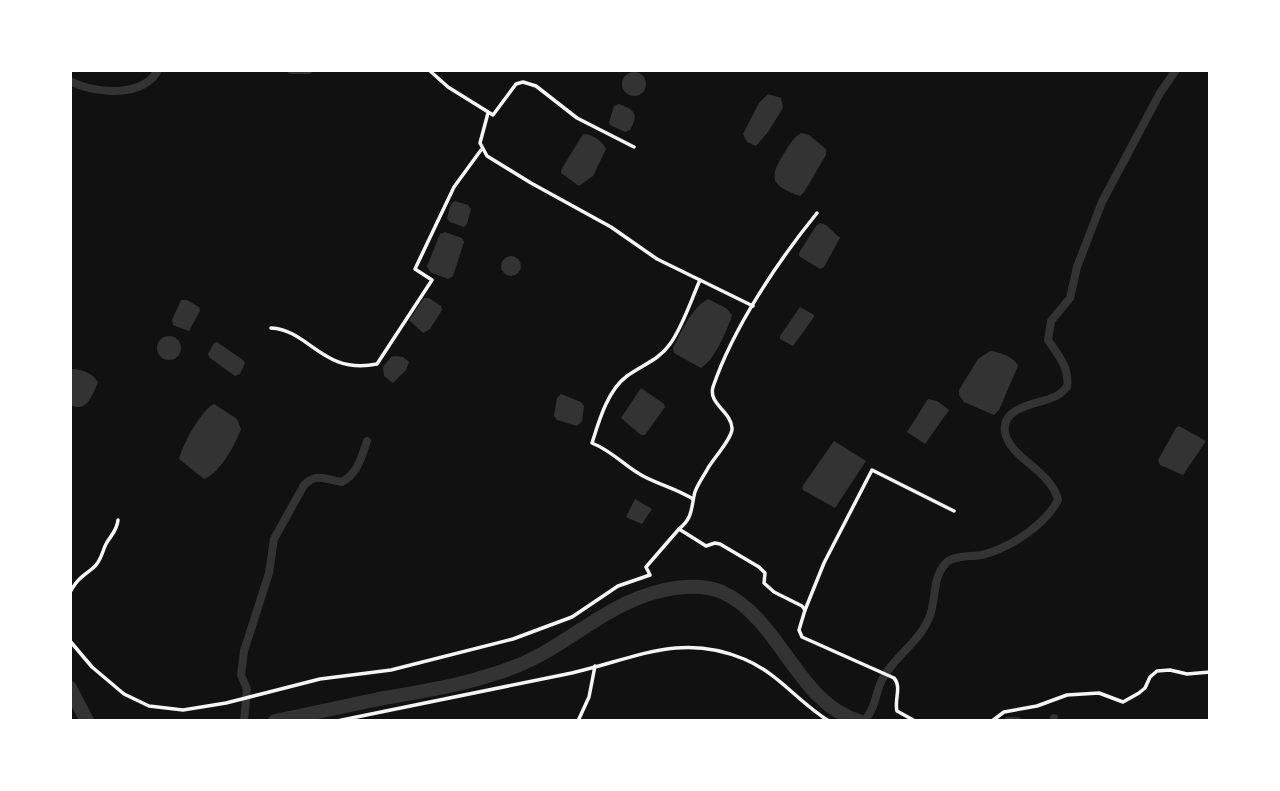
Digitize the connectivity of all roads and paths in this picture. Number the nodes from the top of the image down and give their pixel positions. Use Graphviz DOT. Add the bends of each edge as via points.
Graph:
graph roads {
  1 [pos="429,70"];
  2 [pos="488,113"];
  3 [pos="634,147"];
  4 [pos="481,150"];
  5 [pos="817,213"];
  6 [pos="700,280"];
  7 [pos="753,306"];
  8 [pos="271,328"];
  9 [pos="694,499"];
  10 [pos="954,511"];
  11 [pos="118,520"];
  12 [pos="679,529"];
  13 [pos="70,592"];
  14 [pos="805,610"];
  15 [pos="70,641"];
  16 [pos="595,666"];
  17 [pos="1210,671"];
  18 [pos="337,721"];
  19 [pos="578,721"];
  20 [pos="829,721"];
  21 [pos="915,721"];
  22 [pos="992,721"];
  1 -- 2 [label="street"];
  2 -- 3 [label="street" via="496,114 516,84 523,82 536,86 577,118"];
  2 -- 4 [label="street"];
  4 -- 6 [label="street" via="657,259"];
  4 -- 8 [label="street" via="454,187 415,269 432,280 377,365 334,362 286,330"];
  5 -- 7 [label="street"];
  6 -- 7 [label="street"];
  6 -- 9 [label="street" via="671,343 657,359 620,383 603,410 592,443 643,477"];
  7 -- 9 [label="street" via="712,390 733,430"];
  9 -- 12 [label="street" via="688,521"];
  10 -- 14 [label="street" via="872,470"];
  11 -- 13 [label="street" via="94,568 82,574"];
  12 -- 14 [label="street" via="706,547 720,544 759,567 765,573 764,583"];
  12 -- 15 [label="street" via="646,567 650,575 618,586 552,625 444,658 183,710 136,701 108,682"];
  14 -- 21 [label="street" via="799,630 802,637 894,678 899,688 897,711"];
  16 -- 18 [label="street"];
  16 -- 19 [label="street"];
  16 -- 20 [label="street" via="652,650 693,647 720,651 744,659 784,683 803,704"];
  17 -- 22 [label="street" via="1163,670 1123,702 1099,693 1067,695 1004,712"];
}
